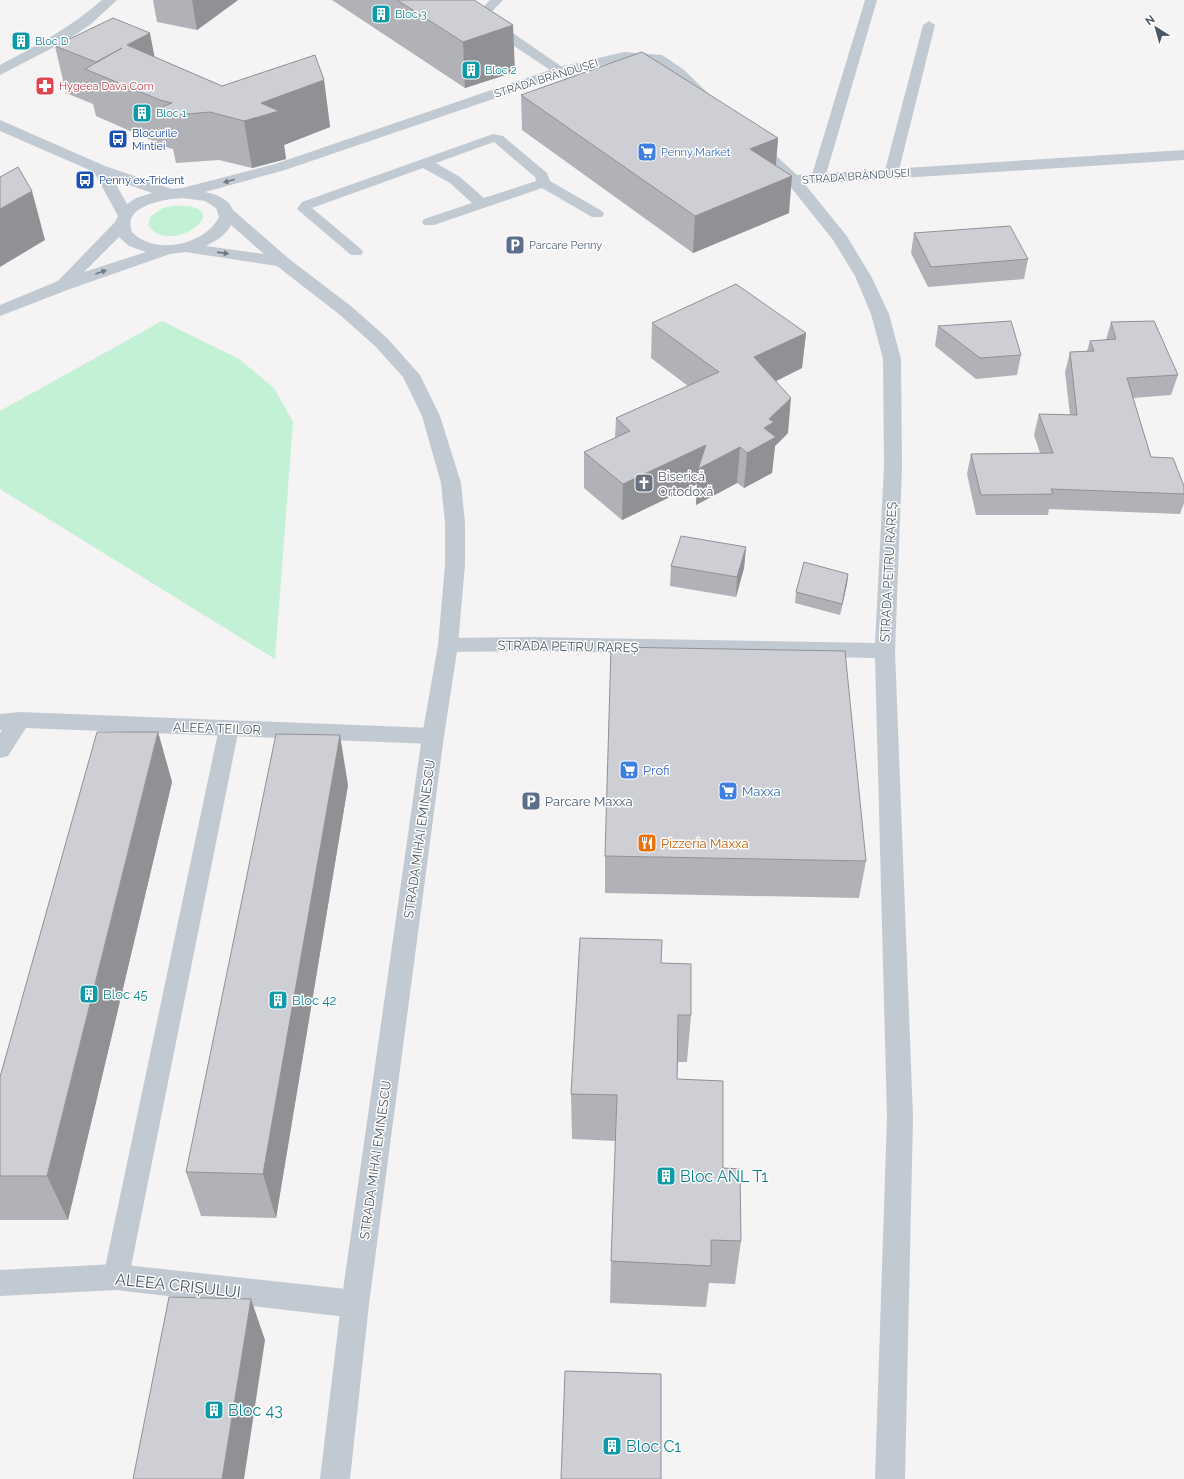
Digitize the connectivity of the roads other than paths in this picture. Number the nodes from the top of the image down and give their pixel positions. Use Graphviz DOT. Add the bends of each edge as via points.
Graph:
graph roads {
  1 [pos="110,0"];
  2 [pos="448,0"];
  3 [pos="496,0"];
  4 [pos="871,0"];
  5 [pos="480,17"];
  6 [pos="929,25"];
  7 [pos="0,71"];
  8 [pos="561,72"];
  9 [pos="719,110"];
  10 [pos="0,125"];
  11 [pos="742,131"];
  12 [pos="1184,155"];
  13 [pos="423,163"];
  14 [pos="280,167"];
  15 [pos="100,169"];
  16 [pos="891,174"];
  17 [pos="818,178"];
  18 [pos="794,180"];
  19 [pos="543,183"];
  20 [pos="176,193"];
  21 [pos="232,203"];
  22 [pos="481,204"];
  23 [pos="596,214"];
  24 [pos="124,220"];
  25 [pos="429,222"];
  26 [pos="176,248"];
  27 [pos="356,252"];
  28 [pos="282,262"];
  29 [pos="64,285"];
  30 [pos="0,311"];
  31 [pos="448,645"];
  32 [pos="884,651"];
  33 [pos="10,721"];
  34 [pos="229,728"];
  35 [pos="433,736"];
  36 [pos="0,750"];
  37 [pos="116,1277"];
  38 [pos="0,1283"];
  39 [pos="355,1304"];
  40 [pos="335,1479"];
  41 [pos="890,1479"];
  1 -- 7 [label="street" via="61,38"];
  2 -- 5 [label="street"];
  3 -- 5 [label="lane"];
  4 -- 17 [label="lane"];
  5 -- 8 [label="street"];
  6 -- 16 [label="lane"];
  8 -- 9 [label="street, STRADA BRÂNDUȘEI" via="624,56 657,58 678,72"];
  8 -- 14 [label="street, STRADA BRÂNDUȘEI"];
  10 -- 15 [label="street"];
  11 -- 18 [label="street, STRADA BRÂNDUȘEI"];
  12 -- 16 [label="street, STRADA BRÂNDUȘEI"];
  13 -- 19 [label="lane" via="493,138 498,139 542,176"];
  13 -- 22 [label="lane" via="447,173 461,183"];
  13 -- 27 [label="lane" via="307,205 304,209"];
  14 -- 20 [label="street, STRADA BRÂNDUȘEI, one-way"];
  14 -- 21 [label="street, STRADA BRÂNDUȘEI"];
  15 -- 20 [label="street"];
  15 -- 24 [label="street"];
  16 -- 17 [label="street, STRADA BRÂNDUȘEI"];
  17 -- 18 [label="street, STRADA BRÂNDUȘEI"];
  18 -- 32 [label="street, STRADA PETRU RAREȘ" via="840,238 863,276 880,314 892,359 893,467"];
  19 -- 22 [label="lane"];
  19 -- 23 [label="lane"];
  20 -- 21 [label="street, STRADA MIHAI EMINESCU"];
  20 -- 24 [label="street, STRADA BRÂNDUȘEI" via="143,202"];
  21 -- 26 [label="street" via="227,222 212,238 199,244"];
  21 -- 28 [label="street, STRADA MIHAI EMINESCU"];
  22 -- 25 [label="lane"];
  24 -- 26 [label="street, STRADA MIHAI EMINESCU" via="124,232 140,245"];
  24 -- 29 [label="street, STRADA BRÂNDUȘEI"];
  26 -- 28 [label="street, STRADA MIHAI EMINESCU, one-way"];
  29 -- 26 [label="street, one-way"];
  28 -- 31 [label="street, STRADA MIHAI EMINESCU" via="346,311 381,342 411,375 431,416 451,483 455,523 455,565"];
  29 -- 30 [label="street"];
  31 -- 32 [label="street, STRADA PETRU RAREȘ" via="530,644"];
  31 -- 35 [label="street, STRADA MIHAI EMINESCU"];
  32 -- 41 [label="street" via="900,1117"];
  33 -- 34 [label="street, ALEEA TEILOR"];
  33 -- 36 [label="street"];
  34 -- 35 [label="street, ALEEA TEILOR"];
  34 -- 37 [label="lane"];
  35 -- 39 [label="street, STRADA MIHAI EMINESCU"];
  37 -- 38 [label="street, ALEEA CRIȘULUI"];
  37 -- 39 [label="street, ALEEA CRIȘULUI"];
  39 -- 40 [label="street, STRADA MIHAI EMINESCU"];
}
